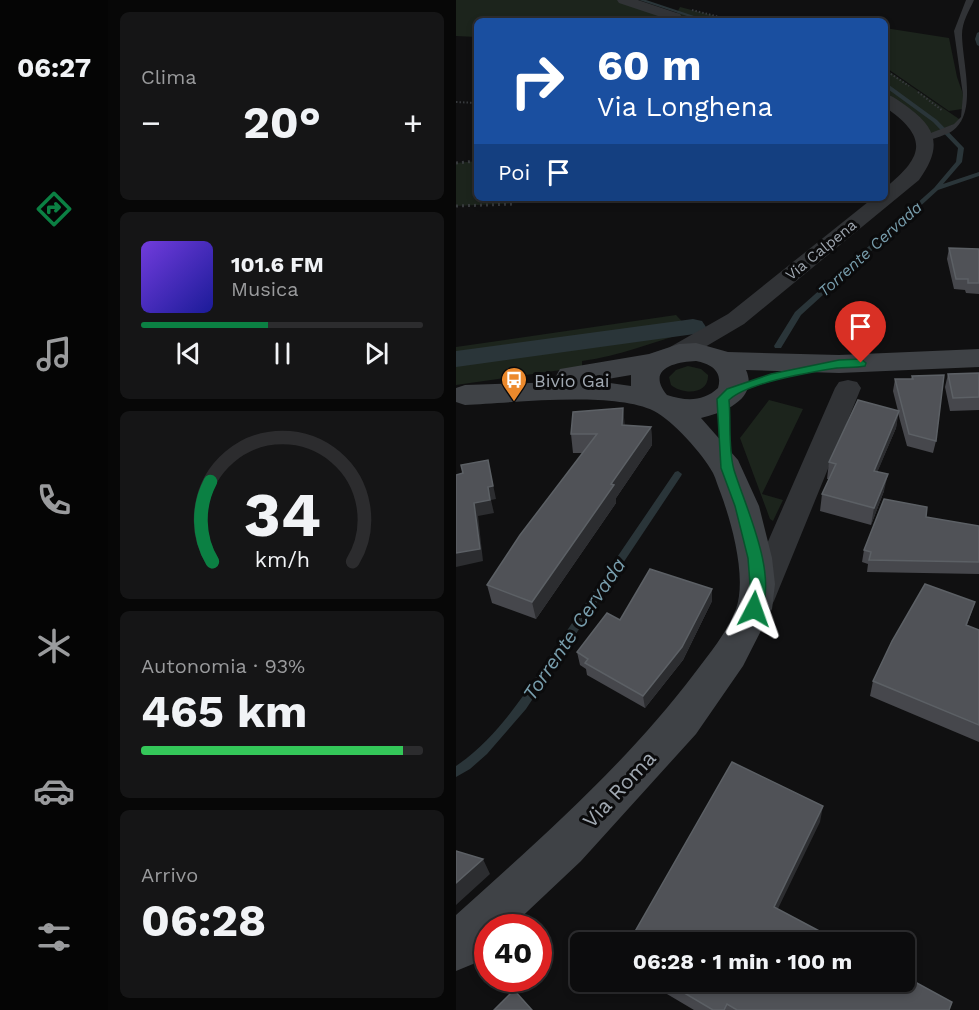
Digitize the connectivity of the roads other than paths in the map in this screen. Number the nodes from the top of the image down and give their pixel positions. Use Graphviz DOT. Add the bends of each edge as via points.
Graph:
graph roads {
  1 [pos="624,0"];
  2 [pos="970,0"];
  3 [pos="679,12"];
  4 [pos="888,101"];
  5 [pos="930,136"];
  6 [pos="888,196"];
  7 [pos="881,201"];
  8 [pos="736,319"];
  9 [pos="667,357"];
  10 [pos="719,358"];
  11 [pos="979,358"];
  12 [pos="843,376"];
  13 [pos="460,396"];
  14 [pos="727,396"];
  15 [pos="663,404"];
  16 [pos="727,468"];
  17 [pos="754,609"];
  18 [pos="456,946"];
  1 -- 3 [label="street"];
  2 -- 5 [label="lane" via="957,33 971,110 961,124"];
  4 -- 5 [label="street"];
  5 -- 6 [label="street, Via Calpena" via="925,159"];
  7 -- 8 [label="street, Via Calpena"];
  8 -- 9 [label="street, Via Calpena"];
  8 -- 10 [label="street, Via Calpena"];
  9 -- 10 [label="street" via="703,352"];
  9 -- 13 [label="street"];
  9 -- 15 [label="street" via="647,369 644,378 649,394"];
  10 -- 12 [label="street"];
  10 -- 14 [label="street" via="734,375"];
  11 -- 12 [label="street"];
  12 -- 14 [label="street" via="776,377"];
  12 -- 17 [label="street, Via Roma"];
  13 -- 15 [label="street" via="597,390"];
  14 -- 15 [label="street" via="698,409"];
  14 -- 16 [label="street, Via Roma"];
  15 -- 16 [label="street, Via Roma" via="694,428"];
  16 -- 17 [label="street, Via Roma" via="742,506 755,558"];
  17 -- 18 [label="street, Via Roma" via="730,656 682,721 565,846"];
}
